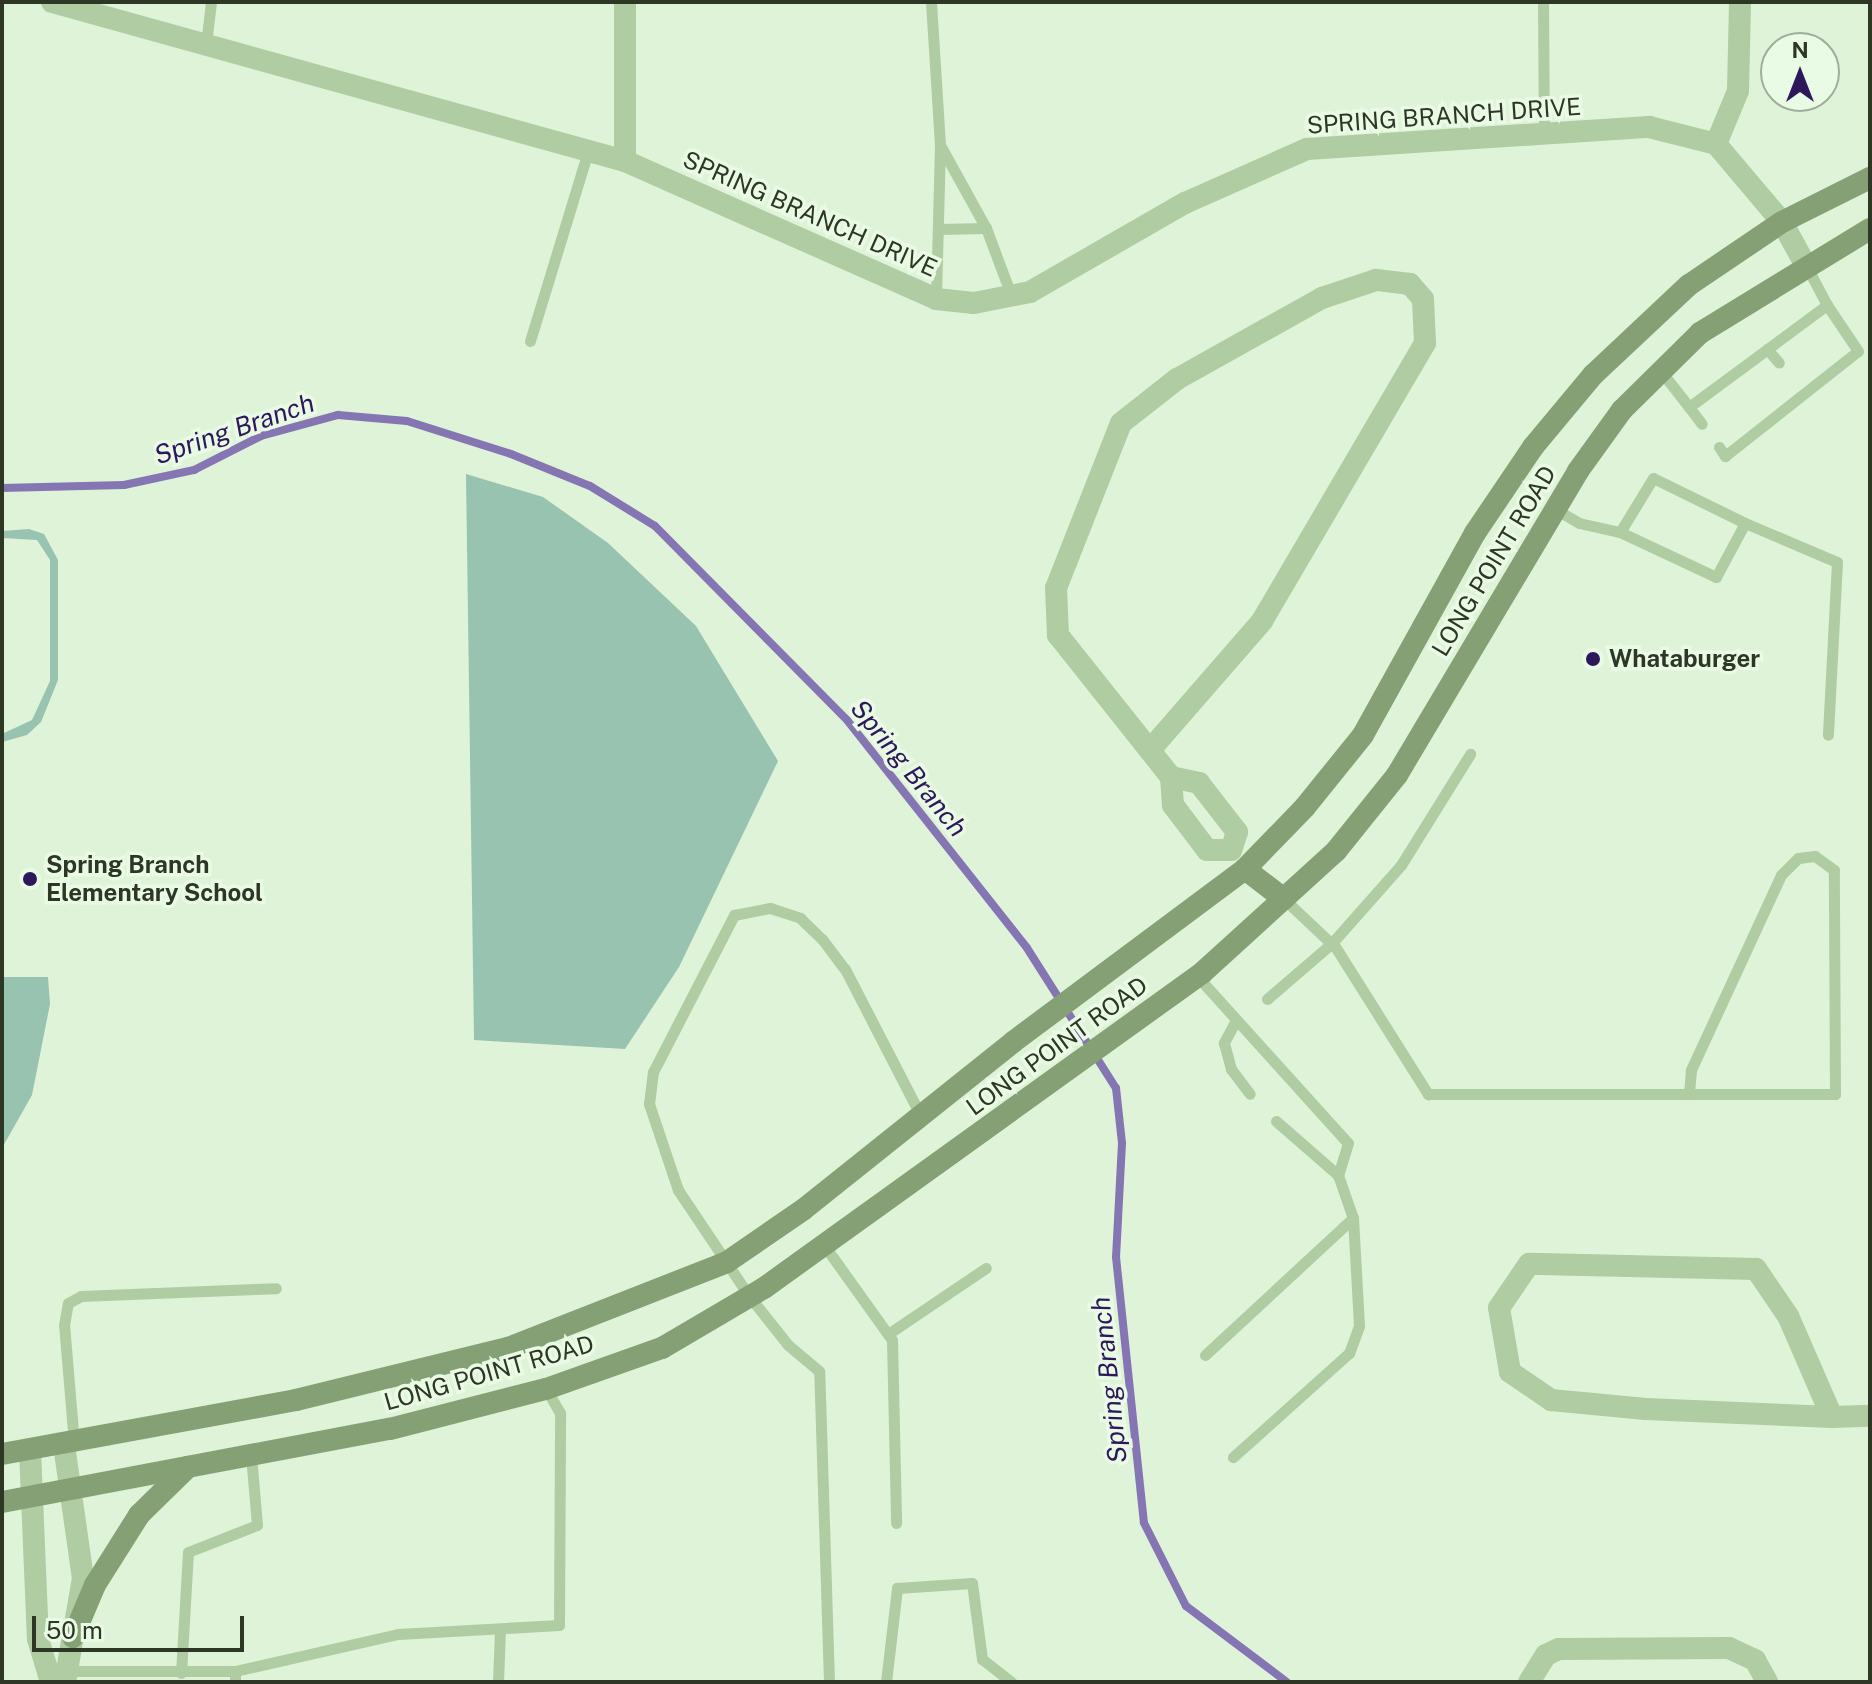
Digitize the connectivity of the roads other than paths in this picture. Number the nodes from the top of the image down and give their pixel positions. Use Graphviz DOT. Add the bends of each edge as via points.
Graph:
graph roads {
  1 [pos="211,2"];
  2 [pos="625,2"];
  3 [pos="931,2"];
  4 [pos="1543,2"];
  5 [pos="1740,2"];
  6 [pos="63,3"];
  7 [pos="206,44"];
  8 [pos="1544,133"];
  9 [pos="1716,144"];
  10 [pos="940,145"];
  11 [pos="588,151"];
  12 [pos="625,161"];
  13 [pos="1870,178"];
  14 [pos="1782,222"];
  15 [pos="986,228"];
  16 [pos="938,229"];
  17 [pos="1870,229"];
  18 [pos="1806,266"];
  19 [pos="1011,295"];
  20 [pos="936,299"];
  21 [pos="1827,305"];
  22 [pos="530,341"];
  23 [pos="1767,349"];
  24 [pos="1779,363"];
  25 [pos="1659,369"];
  26 [pos="1689,407"];
  27 [pos="1702,424"];
  28 [pos="1719,447"];
  29 [pos="1555,509"];
  30 [pos="1745,523"];
  31 [pos="1620,532"];
  32 [pos="1828,735"];
  33 [pos="1150,750"];
  34 [pos="1470,754"];
  35 [pos="1171,777"];
  36 [pos="1231,850"];
  37 [pos="1245,869"];
  38 [pos="1284,899"];
  39 [pos="1332,943"];
  40 [pos="1197,976"];
  41 [pos="1267,999"];
  42 [pos="1236,1020"];
  43 [pos="1250,1094"];
  44 [pos="1689,1094"];
  45 [pos="921,1116"];
  46 [pos="1276,1121"];
  47 [pos="1338,1175"];
  48 [pos="1353,1218"];
  49 [pos="824,1245"];
  50 [pos="727,1262"];
  51 [pos="986,1268"];
  52 [pos="276,1288"];
  53 [pos="749,1296"];
  54 [pos="888,1334"];
  55 [pos="1205,1355"];
  56 [pos="546,1389"];
  57 [pos="1870,1416"];
  58 [pos="1832,1417"];
  59 [pos="69,1444"];
  60 [pos="30,1450"];
  61 [pos="2,1454"];
  62 [pos="251,1455"];
  63 [pos="1233,1457"];
  64 [pos="188,1467"];
  65 [pos="67,1490"];
  66 [pos="30,1496"];
  67 [pos="2,1502"];
  68 [pos="896,1523"];
  69 [pos="500,1629"];
  70 [pos="73,1637"];
  71 [pos="181,1673"];
  72 [pos="235,1677"];
  73 [pos="62,1678"];
  74 [pos="498,1682"];
  75 [pos="829,1682"];
  76 [pos="886,1682"];
  77 [pos="1011,1682"];
  78 [pos="1529,1682"];
  79 [pos="1767,1682"];
  1 -- 7 [label="lane"];
  2 -- 12 [label="street"];
  3 -- 10 [label="lane"];
  4 -- 8 [label="lane"];
  5 -- 9 [label="street" via="1738,91"];
  6 -- 7 [label="street, SPRING BRANCH DRIVE"];
  7 -- 11 [label="street, SPRING BRANCH DRIVE"];
  8 -- 9 [label="street, SPRING BRANCH DRIVE" via="1649,127"];
  8 -- 19 [label="street, SPRING BRANCH DRIVE" via="1307,149 1185,203 1030,292"];
  9 -- 14 [label="street"];
  10 -- 15 [label="lane"];
  10 -- 16 [label="lane"];
  11 -- 12 [label="street, SPRING BRANCH DRIVE"];
  11 -- 22 [label="lane"];
  12 -- 20 [label="street, SPRING BRANCH DRIVE"];
  13 -- 14 [label="main road, LONG POINT ROAD"];
  14 -- 18 [label="street"];
  14 -- 37 [label="main road, LONG POINT ROAD" via="1689,285 1638,330 1533,447 1475,533 1363,735 1305,807"];
  15 -- 16 [label="lane"];
  15 -- 19 [label="lane"];
  16 -- 20 [label="lane"];
  17 -- 18 [label="main road, LONG POINT ROAD"];
  18 -- 21 [label="lane"];
  18 -- 25 [label="main road, LONG POINT ROAD" via="1700,333"];
  19 -- 20 [label="street, SPRING BRANCH DRIVE" via="974,303"];
  21 -- 23 [label="lane"];
  21 -- 28 [label="lane" via="1858,351 1799,390 1725,456"];
  23 -- 24 [label="lane"];
  23 -- 26 [label="lane"];
  25 -- 26 [label="lane"];
  25 -- 29 [label="main road, LONG POINT ROAD" via="1622,410"];
  26 -- 27 [label="lane"];
  29 -- 31 [label="lane" via="1579,523"];
  29 -- 38 [label="main road, LONG POINT ROAD" via="1397,775 1336,851"];
  30 -- 31 [label="lane" via="1653,478"];
  30 -- 31 [label="lane" via="1716,577"];
  30 -- 32 [label="lane" via="1837,562"];
  33 -- 33 [label="street" via="1058,635 1056,588 1121,423 1177,379 1322,298 1376,280 1410,284 1423,299 1425,343 1262,621"];
  33 -- 35 [label="street"];
  34 -- 39 [label="lane" via="1401,865"];
  35 -- 36 [label="street" via="1173,805 1207,850"];
  35 -- 36 [label="street" via="1199,783 1237,832"];
  36 -- 37 [label="street"];
  37 -- 38 [label="main road"];
  37 -- 45 [label="main road, LONG POINT ROAD"];
  38 -- 39 [label="lane"];
  38 -- 40 [label="main road, LONG POINT ROAD"];
  39 -- 41 [label="lane"];
  39 -- 44 [label="lane" via="1428,1094"];
  40 -- 42 [label="lane"];
  40 -- 49 [label="main road, LONG POINT ROAD"];
  42 -- 43 [label="lane" via="1224,1043 1231,1069"];
  42 -- 47 [label="lane" via="1348,1143"];
  44 -- 44 [label="lane" via="1835,1094 1834,870 1815,856 1798,858 1781,875 1691,1070"];
  45 -- 50 [label="main road, LONG POINT ROAD"];
  45 -- 50 [label="lane" via="845,969 822,939 800,918 770,908 734,915 653,1072 649,1104 678,1190"];
  46 -- 47 [label="lane"];
  47 -- 48 [label="lane"];
  48 -- 55 [label="lane"];
  48 -- 63 [label="lane" via="1359,1326 1349,1353"];
  49 -- 53 [label="main road, LONG POINT ROAD"];
  49 -- 54 [label="lane"];
  50 -- 53 [label="lane"];
  50 -- 59 [label="main road, LONG POINT ROAD" via="508,1348 296,1400"];
  51 -- 54 [label="lane"];
  52 -- 59 [label="lane" via="81,1296 68,1303 64,1325"];
  53 -- 56 [label="main road, LONG POINT ROAD" via="662,1348"];
  53 -- 75 [label="lane" via="788,1345 819,1371"];
  54 -- 68 [label="lane"];
  56 -- 62 [label="main road, LONG POINT ROAD" via="390,1429"];
  56 -- 69 [label="lane" via="560,1413 559,1625"];
  57 -- 58 [label="street"];
  58 -- 58 [label="street" via="1788,1316 1756,1269 1529,1264 1499,1308 1510,1372 1551,1400"];
  59 -- 60 [label="main road, LONG POINT ROAD"];
  59 -- 65 [label="street"];
  60 -- 61 [label="main road, LONG POINT ROAD"];
  60 -- 66 [label="street"];
  62 -- 64 [label="main road, LONG POINT ROAD"];
  62 -- 71 [label="lane" via="257,1525 188,1552"];
  64 -- 65 [label="main road, LONG POINT ROAD"];
  64 -- 70 [label="main road" via="139,1515 95,1585"];
  65 -- 66 [label="main road, LONG POINT ROAD"];
  65 -- 70 [label="street" via="81,1533 83,1578"];
  66 -- 67 [label="main road, LONG POINT ROAD"];
  66 -- 73 [label="street" via="38,1639"];
  69 -- 72 [label="lane" via="398,1634"];
  69 -- 74 [label="lane"];
  70 -- 73 [label="street"];
  71 -- 72 [label="lane"];
  71 -- 73 [label="lane"];
  76 -- 77 [label="lane" via="897,1588 972,1583 982,1659"];
  78 -- 79 [label="street" via="1546,1655 1559,1649 1729,1648 1755,1660"];
}
